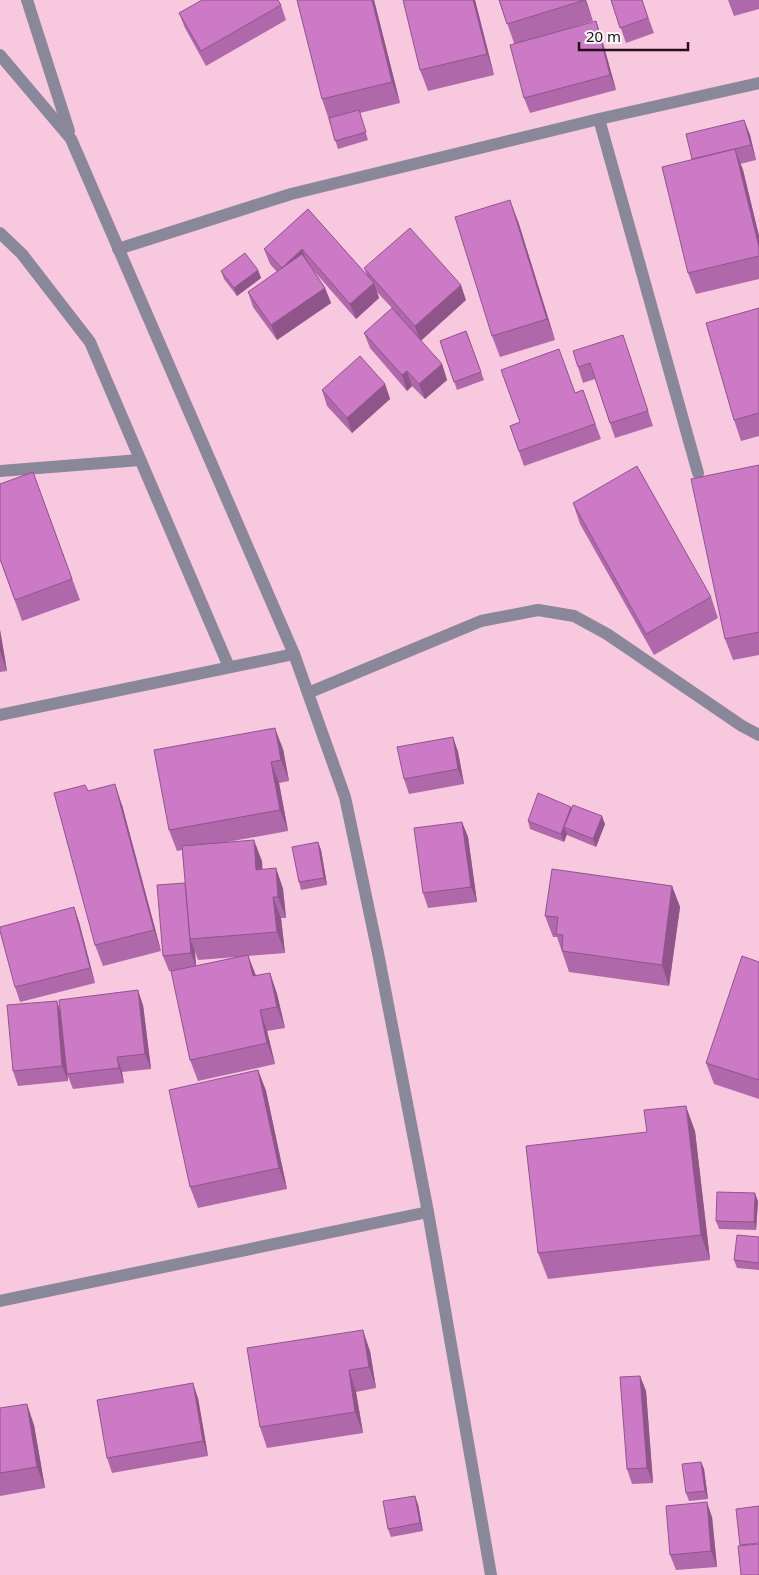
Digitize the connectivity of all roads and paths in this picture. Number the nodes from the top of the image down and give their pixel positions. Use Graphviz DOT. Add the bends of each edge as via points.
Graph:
graph roads {
  1 [pos="26,0"];
  2 [pos="0,55"];
  3 [pos="759,83"];
  4 [pos="599,119"];
  5 [pos="71,138"];
  6 [pos="0,233"];
  7 [pos="118,248"];
  8 [pos="140,460"];
  9 [pos="0,471"];
  10 [pos="698,472"];
  11 [pos="294,654"];
  12 [pos="229,668"];
  13 [pos="308,693"];
  14 [pos="0,715"];
  15 [pos="759,735"];
  16 [pos="428,1212"];
  17 [pos="0,1301"];
  18 [pos="491,1575"];
  1 -- 5 [label="street"];
  2 -- 5 [label="street"];
  3 -- 4 [label="street"];
  4 -- 7 [label="street" via="291,194"];
  4 -- 10 [label="street"];
  5 -- 7 [label="street"];
  6 -- 8 [label="street" via="22,254 90,342"];
  7 -- 11 [label="street"];
  8 -- 9 [label="street"];
  8 -- 12 [label="street"];
  11 -- 12 [label="street"];
  11 -- 13 [label="street"];
  12 -- 14 [label="street"];
  13 -- 15 [label="street" via="481,621 538,610 574,616 607,634"];
  13 -- 16 [label="street" via="345,797"];
  16 -- 17 [label="street"];
  16 -- 18 [label="street"];
}
